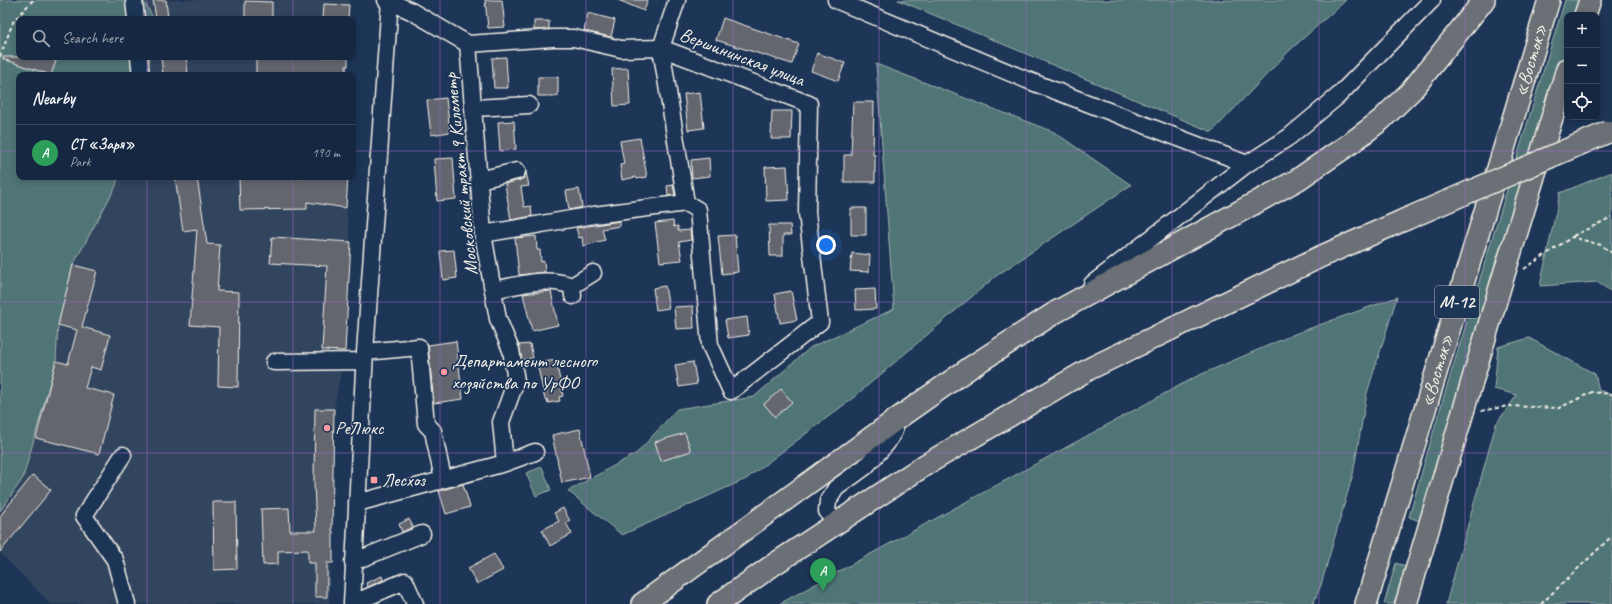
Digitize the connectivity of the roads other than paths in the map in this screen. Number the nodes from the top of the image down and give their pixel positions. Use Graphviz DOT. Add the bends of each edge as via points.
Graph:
graph roads {
  1 [pos="134,0"];
  2 [pos="389,0"];
  3 [pos="677,0"];
  4 [pos="836,0"];
  5 [pos="1432,0"];
  6 [pos="1484,0"];
  7 [pos="1549,0"];
  8 [pos="1590,0"];
  9 [pos="1586,12"];
  10 [pos="136,16"];
  11 [pos="468,44"];
  12 [pos="661,48"];
  13 [pos="139,60"];
  14 [pos="141,72"];
  15 [pos="1564,80"];
  16 [pos="530,105"];
  17 [pos="474,108"];
  18 [pos="1610,131"];
  19 [pos="1247,164"];
  20 [pos="517,171"];
  21 [pos="479,180"];
  22 [pos="686,203"];
  23 [pos="483,234"];
  24 [pos="593,273"];
  25 [pos="493,290"];
  26 [pos="1056,312"];
  27 [pos="365,357"];
  28 [pos="274,362"];
  29 [pos="894,421"];
  30 [pos="535,452"];
  31 [pos="123,456"];
  32 [pos="504,463"];
  33 [pos="443,479"];
  34 [pos="357,503"];
  35 [pos="835,524"];
  36 [pos="422,534"];
  37 [pos="353,562"];
  38 [pos="358,601"];
  39 [pos="127,604"];
  40 [pos="415,604"];
  41 [pos="642,604"];
  42 [pos="718,604"];
  43 [pos="1366,604"];
  44 [pos="1406,604"];
  1 -- 10 [label="street"];
  2 -- 11 [label="street"];
  2 -- 27 [label="street"];
  3 -- 12 [label="street"];
  4 -- 19 [label="street" via="1026,80"];
  5 -- 19 [label="street" via="1338,96 1289,137"];
  6 -- 26 [label="main road" via="1412,90 1381,120 1351,143 1297,180"];
  7 -- 43 [label="main road, «Восток» / М-12"];
  8 -- 9 [label="main road"];
  11 -- 12 [label="street, Вершининская улица" via="574,38 622,49"];
  11 -- 17 [label="street, Московский тракт 9 Километр"];
  12 -- 22 [label="street"];
  12 -- 22 [label="street, Вершининская улица" via="809,104 807,213 820,322 731,391 710,345 698,210"];
  13 -- 14 [label="street"];
  15 -- 44 [label="main road, «Восток» / М-12"];
  16 -- 17 [label="street"];
  17 -- 21 [label="street, Московский тракт 9 Километр"];
  18 -- 35 [label="main road, bridge" via="1322,256 1091,368 925,465"];
  19 -- 26 [label="street"];
  20 -- 21 [label="street"];
  21 -- 23 [label="street, Московский тракт 9 Километр"];
  22 -- 23 [label="street" via="594,215"];
  23 -- 25 [label="street, Московский тракт 9 Километр"];
  24 -- 25 [label="street" via="573,291 561,282 546,281"];
  25 -- 32 [label="street, Московский тракт 9 Километр" via="498,319 510,350 516,382 501,422"];
  26 -- 29 [label="main road" via="970,367"];
  27 -- 28 [label="street"];
  27 -- 33 [label="street" via="419,347 426,424 433,431"];
  27 -- 34 [label="street"];
  29 -- 35 [label="street" via="894,431 887,443 865,467 836,488 828,501 826,511"];
  29 -- 41 [label="main road"];
  30 -- 32 [label="street"];
  31 -- 39 [label="street" via="84,516 115,560"];
  32 -- 33 [label="street"];
  33 -- 34 [label="street"];
  34 -- 37 [label="street"];
  35 -- 42 [label="main road"];
  36 -- 37 [label="street"];
  37 -- 38 [label="street"];
  38 -- 40 [label="street" via="405,581"];
}
